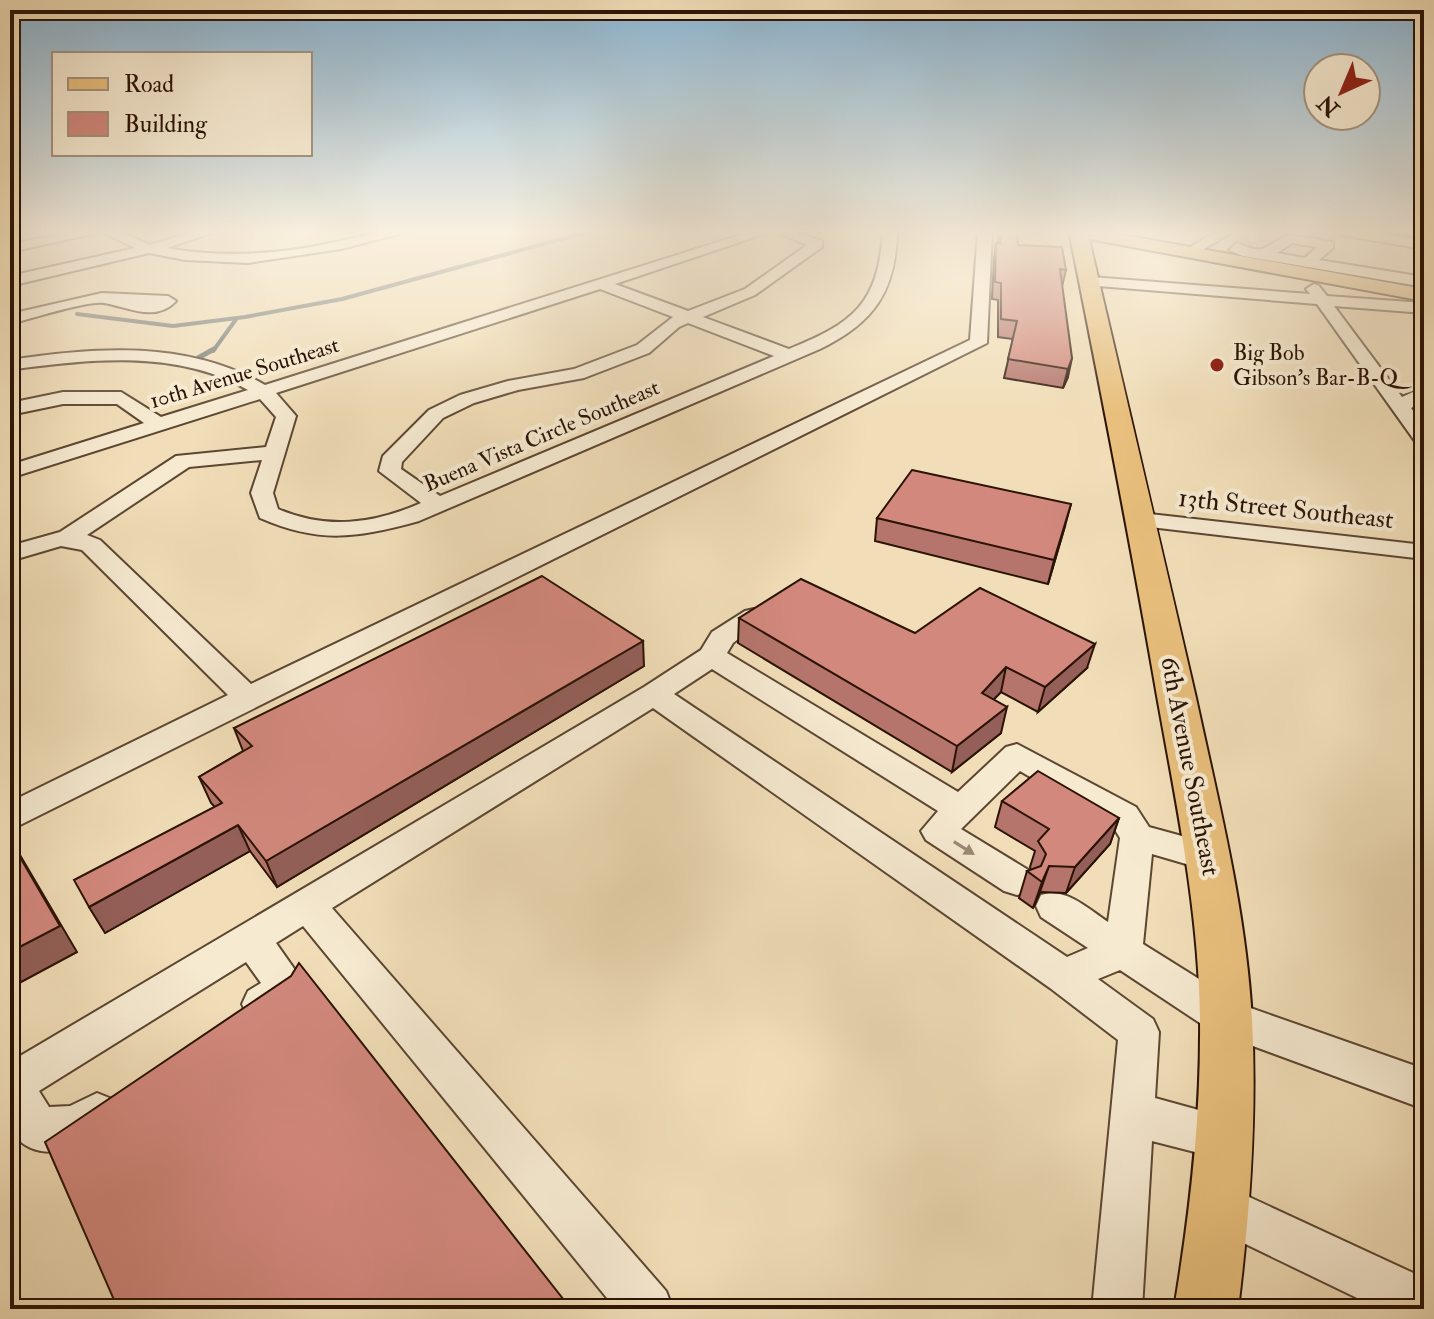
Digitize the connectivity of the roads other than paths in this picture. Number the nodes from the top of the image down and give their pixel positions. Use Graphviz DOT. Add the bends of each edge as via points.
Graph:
graph roads {
  1 [pos="574,293"];
  2 [pos="624,293"];
  3 [pos="749,293"];
  4 [pos="878,293"];
  5 [pos="981,293"];
  6 [pos="1093,293"];
  7 [pos="1263,293"];
  8 [pos="1317,293"];
  9 [pos="1327,293"];
  10 [pos="1319,296"];
  11 [pos="102,298"];
  12 [pos="1424,308"];
  13 [pos="687,316"];
  14 [pos="10,319"];
  15 [pos="788,355"];
  16 [pos="10,365"];
  17 [pos="264,392"];
  18 [pos="1424,393"];
  19 [pos="1400,406"];
  20 [pos="10,409"];
  21 [pos="158,424"];
  22 [pos="1424,440"];
  23 [pos="273,453"];
  24 [pos="10,472"];
  25 [pos="437,504"];
  26 [pos="1141,520"];
  27 [pos="67,538"];
  28 [pos="1424,552"];
  29 [pos="10,554"];
  30 [pos="754,617"];
  31 [pos="712,656"];
  32 [pos="654,694"];
  33 [pos="248,697"];
  34 [pos="960,809"];
  35 [pos="10,817"];
  36 [pos="1137,837"];
  37 [pos="1210,857"];
  38 [pos="1017,881"];
  39 [pos="306,904"];
  40 [pos="1054,906"];
  41 [pos="250,938"];
  42 [pos="1123,951"];
  43 [pos="1064,976"];
  44 [pos="1226,1018"];
  45 [pos="234,1022"];
  46 [pos="10,1085"];
  47 [pos="1424,1089"];
  48 [pos="128,1093"];
  49 [pos="1132,1114"];
  50 [pos="1226,1138"];
  51 [pos="1221,1207"];
  52 [pos="1424,1304"];
  53 [pos="648,1309"];
  54 [pos="1117,1309"];
  55 [pos="1206,1309"];
  1 -- 17 [label="street, 10th Avenue Southeast"];
  2 -- 13 [label="street"];
  3 -- 13 [label="street"];
  4 -- 15 [label="street, Buena Vista Circle Southeast" via="865,314 835,335"];
  5 -- 33 [label="street" via="978,343"];
  6 -- 26 [label="main road, 6th Avenue Southeast"];
  7 -- 10 [label="street"];
  8 -- 10 [label="street"];
  9 -- 10 [label="main road"];
  10 -- 12 [label="street"];
  10 -- 19 [label="street"];
  11 -- 14 [label="street"];
  13 -- 15 [label="street"];
  13 -- 25 [label="street" via="643,349 612,362 467,399 436,414 391,461 390,471"];
  15 -- 25 [label="street, Buena Vista Circle Southeast"];
  16 -- 17 [label="street" via="99,356 167,358 222,370"];
  17 -- 21 [label="street, 10th Avenue Southeast"];
  17 -- 23 [label="street, Buena Vista Circle Southeast" via="286,416"];
  18 -- 19 [label="street"];
  19 -- 22 [label="street"];
  20 -- 21 [label="street" via="63,398 121,398"];
  21 -- 24 [label="street, 10th Avenue Southeast"];
  23 -- 25 [label="street, Buena Vista Circle Southeast" via="262,493 268,513 296,527 363,530"];
  23 -- 27 [label="street" via="184,461"];
  26 -- 28 [label="street, 13th Street Southeast"];
  26 -- 37 [label="main road, 6th Avenue Southeast"];
  27 -- 29 [label="street"];
  27 -- 33 [label="street" via="78,537 91,545"];
  30 -- 31 [label="street" via="722,638"];
  31 -- 32 [label="street"];
  31 -- 34 [label="street"];
  32 -- 39 [label="street"];
  32 -- 43 [label="street"];
  33 -- 35 [label="street"];
  34 -- 36 [label="street" via="1017,755 1124,816"];
  34 -- 38 [label="street, one-way" via="938,831"];
  36 -- 37 [label="street"];
  36 -- 42 [label="street"];
  37 -- 44 [label="main road, 6th Avenue Southeast"];
  39 -- 41 [label="street"];
  39 -- 53 [label="street"];
  40 -- 42 [label="street"];
  41 -- 45 [label="street" via="287,987"];
  41 -- 46 [label="street"];
  42 -- 43 [label="street"];
  42 -- 44 [label="street"];
  43 -- 49 [label="street" via="1139,1032"];
  44 -- 47 [label="street"];
  44 -- 50 [label="main road, 6th Avenue Southeast"];
  46 -- 48 [label="street" via="38,1129 75,1128"];
  49 -- 50 [label="street"];
  49 -- 54 [label="street"];
  50 -- 51 [label="main road, 6th Avenue Southeast"];
  51 -- 52 [label="street"];
  51 -- 55 [label="main road, 6th Avenue Southeast"];
}
